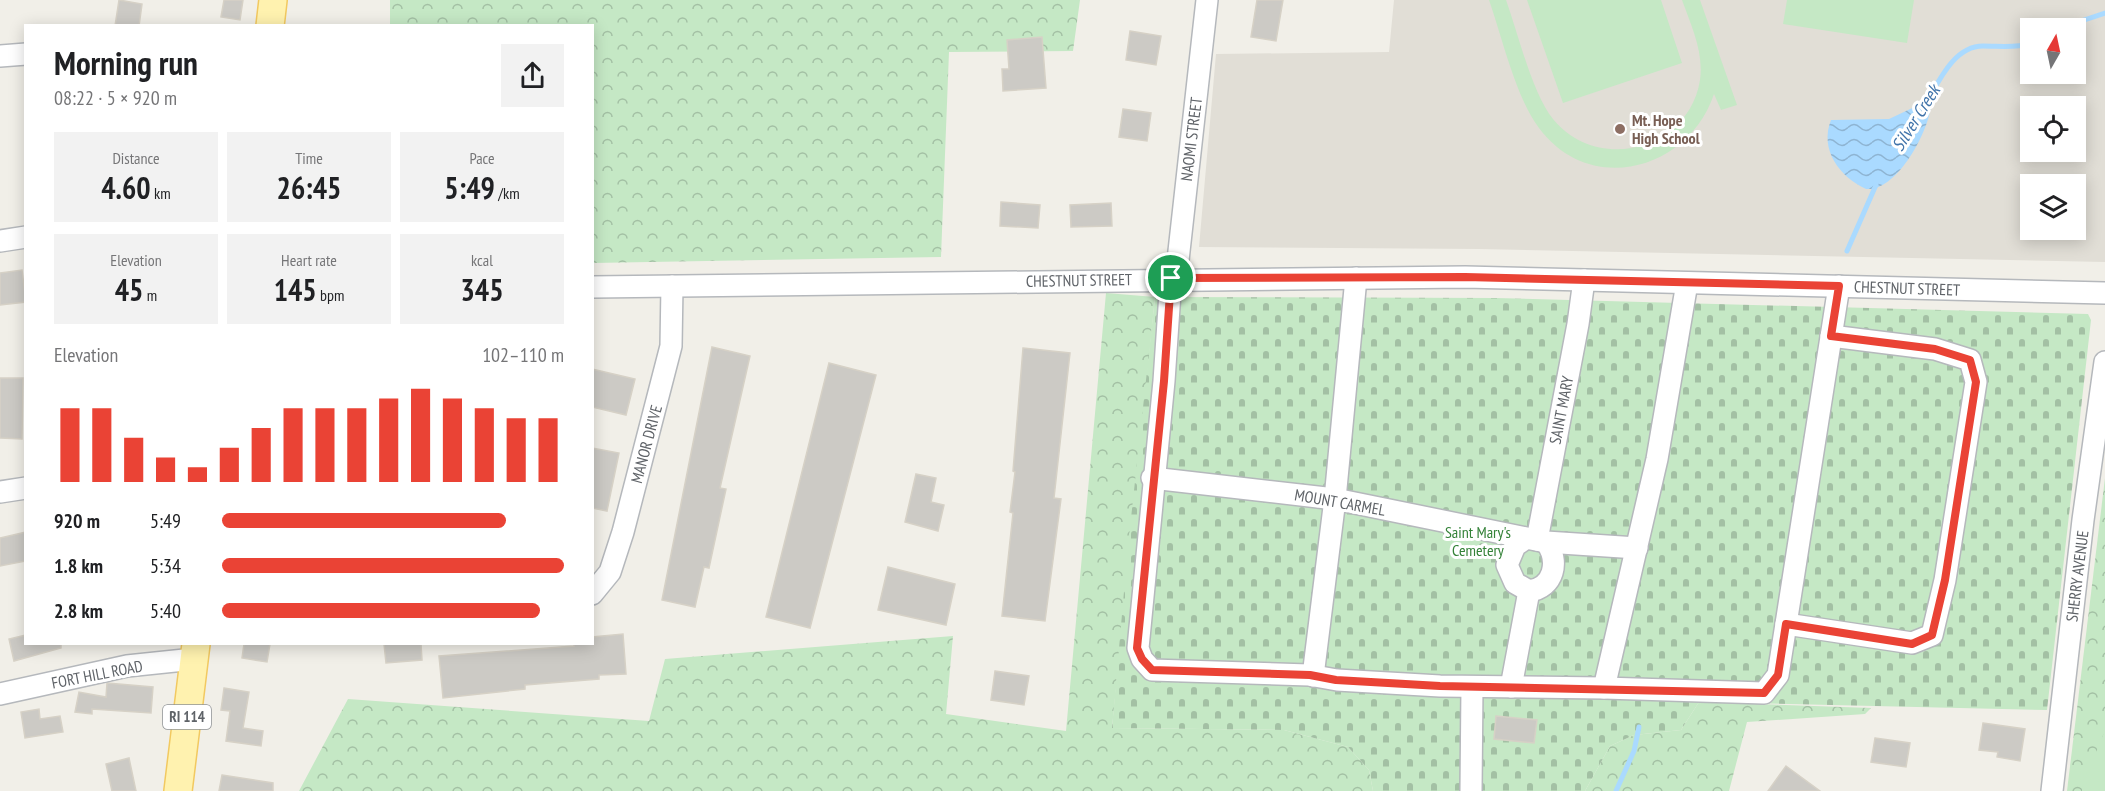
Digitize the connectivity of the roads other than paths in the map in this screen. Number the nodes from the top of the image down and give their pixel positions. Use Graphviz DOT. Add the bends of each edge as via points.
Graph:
graph roads {
  1 [pos="273,0"];
  2 [pos="1207,0"];
  3 [pos="270,24"];
  4 [pos="24,54"];
  5 [pos="0,56"];
  6 [pos="24,237"];
  7 [pos="0,241"];
  8 [pos="1174,278"];
  9 [pos="1356,278"];
  10 [pos="1584,280"];
  11 [pos="1687,283"];
  12 [pos="672,286"];
  13 [pos="1839,286"];
  14 [pos="594,287"];
  15 [pos="2105,293"];
  16 [pos="1831,336"];
  17 [pos="2105,362"];
  18 [pos="1152,478"];
  19 [pos="24,488"];
  20 [pos="0,492"];
  21 [pos="1335,499"];
  22 [pos="1536,540"];
  23 [pos="1637,548"];
  24 [pos="1529,591"];
  25 [pos="594,592"];
  26 [pos="1786,624"];
  27 [pos="195,651"];
  28 [pos="1313,675"];
  29 [pos="1472,687"];
  30 [pos="1511,687"];
  31 [pos="1604,688"];
  32 [pos="0,694"];
  33 [pos="178,791"];
  34 [pos="1471,791"];
  35 [pos="2052,791"];
  1 -- 3 [label="main road"];
  2 -- 8 [label="street, NAOMI STREET"];
  4 -- 5 [label="street"];
  6 -- 7 [label="street"];
  8 -- 9 [label="street, CHESTNUT STREET"];
  8 -- 12 [label="street, CHESTNUT STREET"];
  8 -- 18 [label="street, NAOMI STREET"];
  9 -- 10 [label="street, CHESTNUT STREET"];
  9 -- 21 [label="street"];
  10 -- 11 [label="street, CHESTNUT STREET"];
  10 -- 22 [label="street, SAINT MARY"];
  11 -- 13 [label="street, CHESTNUT STREET"];
  11 -- 23 [label="street" via="1657,459"];
  12 -- 14 [label="street, CHESTNUT STREET"];
  12 -- 25 [label="street, MANOR DRIVE" via="671,346 620,542 610,572"];
  13 -- 15 [label="street, CHESTNUT STREET"];
  13 -- 16 [label="street"];
  16 -- 26 [label="street"];
  16 -- 26 [label="street" via="1935,349 1970,360 1976,382 1945,580 1932,635 1912,644"];
  17 -- 35 [label="street, SHERRY AVENUE"];
  18 -- 21 [label="street, MOUNT CARMEL"];
  18 -- 28 [label="street, NAOMI STREET" via="1137,648 1142,659 1152,670 1172,672"];
  19 -- 20 [label="street"];
  21 -- 22 [label="street, MOUNT CARMEL"];
  21 -- 28 [label="street"];
  22 -- 23 [label="street, MOUNT CARMEL"];
  22 -- 24 [label="street" via="1551,549 1554,568 1545,585"];
  22 -- 24 [label="street" via="1515,546 1507,565 1515,583"];
  23 -- 31 [label="street"];
  24 -- 30 [label="street"];
  26 -- 31 [label="street, NAOMI STREET" via="1778,675 1764,693"];
  27 -- 32 [label="street, FORT HILL ROAD"];
  27 -- 33 [label="main road, RI 114"];
  28 -- 29 [label="street, NAOMI STREET" via="1336,680"];
  29 -- 30 [label="street, NAOMI STREET"];
  29 -- 34 [label="street"];
  30 -- 31 [label="street, NAOMI STREET"];
}
